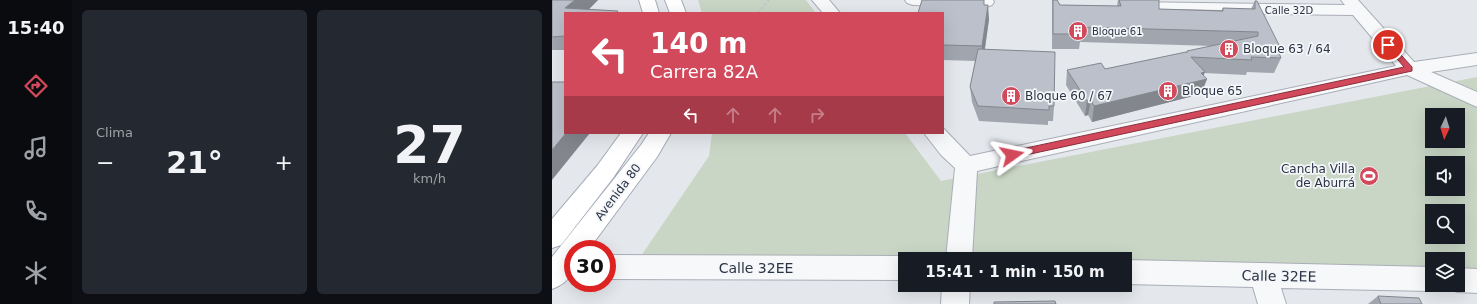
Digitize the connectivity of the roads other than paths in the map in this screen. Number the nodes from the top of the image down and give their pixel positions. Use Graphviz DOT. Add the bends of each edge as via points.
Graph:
graph roads {
  1 [pos="646,0"];
  2 [pos="674,0"];
  3 [pos="820,0"];
  4 [pos="913,0"];
  5 [pos="986,2"];
  6 [pos="1353,5"];
  7 [pos="1116,7"];
  8 [pos="651,12"];
  9 [pos="678,12"];
  10 [pos="831,12"];
  11 [pos="1477,59"];
  12 [pos="1409,69"];
  13 [pos="1477,100"];
  14 [pos="631,134"];
  15 [pos="659,134"];
  16 [pos="936,134"];
  17 [pos="966,165"];
  18 [pos="552,237"];
  19 [pos="583,240"];
  20 [pos="959,252"];
  21 [pos="616,267"];
  22 [pos="898,268"];
  23 [pos="1132,272"];
  24 [pos="1263,275"];
  25 [pos="1425,280"];
  26 [pos="1465,280"];
  27 [pos="1477,281"];
  28 [pos="956,292"];
  29 [pos="955,304"];
  30 [pos="1272,304"];
  1 -- 8 [label="main road"];
  2 -- 9 [label="main road"];
  3 -- 10 [label="street"];
  4 -- 5 [label="street"];
  6 -- 7 [label="street, Calle 32D" via="1177,9"];
  6 -- 12 [label="street"];
  11 -- 12 [label="street"];
  12 -- 13 [label="street"];
  12 -- 17 [label="street"];
  14 -- 18 [label="main road, Avenida 80" via="605,172"];
  15 -- 19 [label="main road, Avenida 80"];
  16 -- 17 [label="street"];
  17 -- 20 [label="street"];
  21 -- 22 [label="street, Calle 32EE"];
  23 -- 24 [label="street, Calle 32EE"];
  24 -- 25 [label="street, Calle 32EE"];
  24 -- 30 [label="street"];
  26 -- 27 [label="street"];
  28 -- 29 [label="street"];
}
